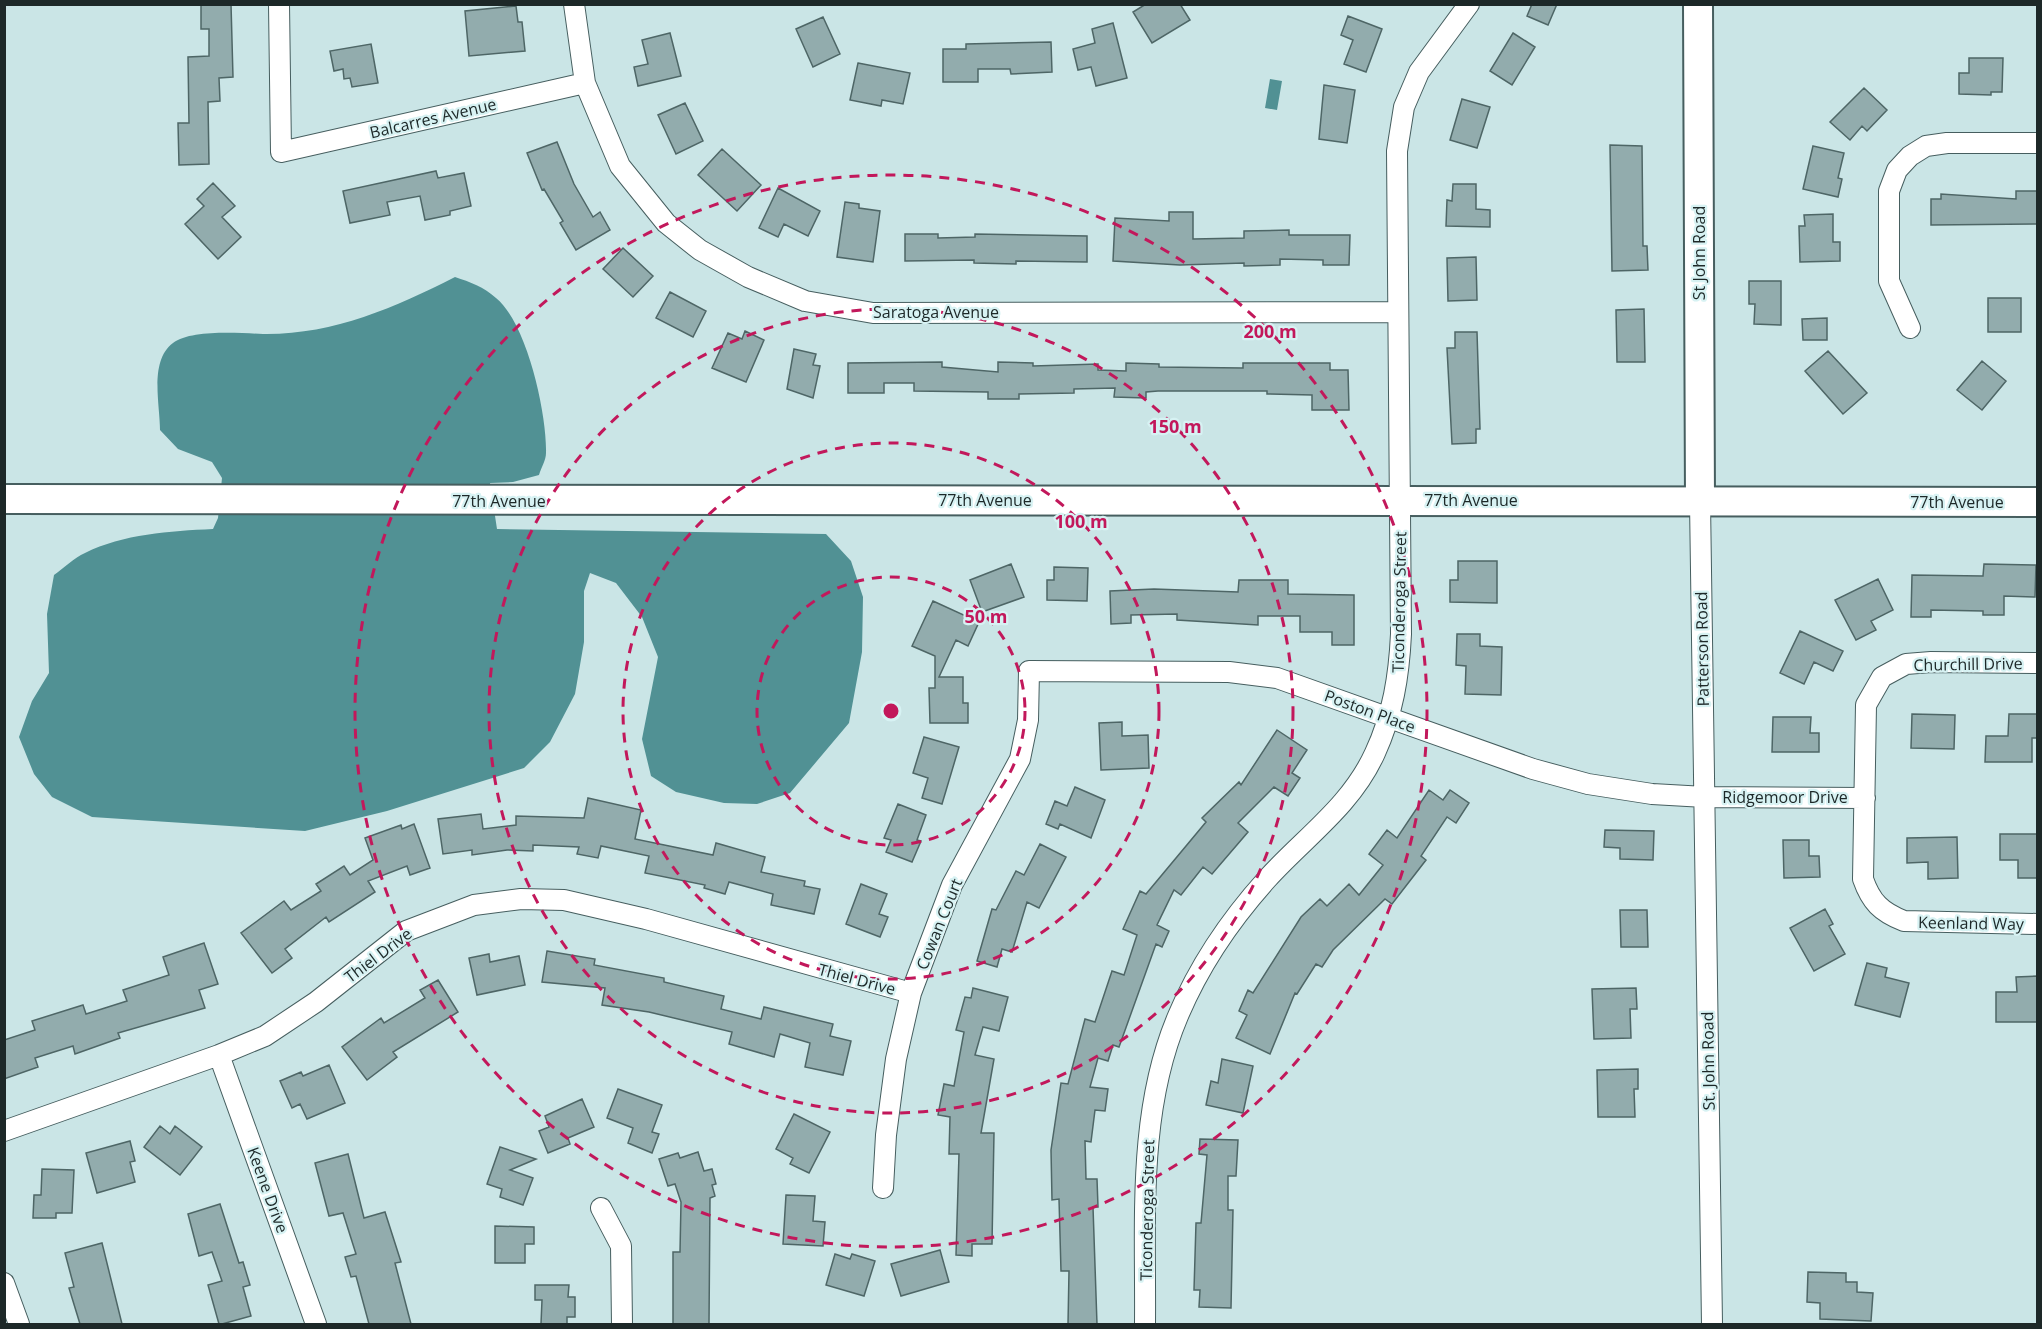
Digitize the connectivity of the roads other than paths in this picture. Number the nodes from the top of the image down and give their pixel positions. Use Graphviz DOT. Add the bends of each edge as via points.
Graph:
graph roads {
  1 [pos="279,4"];
  2 [pos="574,4"];
  3 [pos="1469,4"];
  4 [pos="1698,4"];
  5 [pos="585,83"];
  6 [pos="2037,143"];
  7 [pos="1398,312"];
  8 [pos="1910,328"];
  9 [pos="4,500"];
  10 [pos="1400,500"];
  11 [pos="1700,502"];
  12 [pos="2037,502"];
  13 [pos="2037,663"];
  14 [pos="1029,671"];
  15 [pos="1389,718"];
  16 [pos="1705,797"];
  17 [pos="1864,798"];
  18 [pos="2037,924"];
  19 [pos="911,993"];
  20 [pos="219,1055"];
  21 [pos="4,1131"];
  22 [pos="883,1188"];
  23 [pos="601,1208"];
  24 [pos="4,1283"];
  25 [pos="19,1324"];
  26 [pos="316,1324"];
  27 [pos="622,1324"];
  28 [pos="1145,1324"];
  29 [pos="1712,1324"];
  1 -- 5 [label="street, Balcarres Avenue" via="281,152"];
  2 -- 5 [label="street, Saratoga Avenue"];
  3 -- 7 [label="street, Ticonderoga Street" via="1419,72 1404,107 1397,151"];
  4 -- 11 [label="street, St John Road"];
  5 -- 7 [label="street, Saratoga Avenue" via="620,166 666,224 709,256 805,301 873,313"];
  6 -- 8 [label="street" via="1926,146 1897,170 1889,191 1889,281"];
  7 -- 10 [label="street, Ticonderoga Street"];
  9 -- 10 [label="street, 77th Avenue"];
  10 -- 11 [label="street, 77th Avenue"];
  10 -- 15 [label="street, Ticonderoga Street" via="1401,634 1398,681"];
  11 -- 12 [label="street, 77th Avenue"];
  11 -- 16 [label="street, Patterson Road"];
  13 -- 17 [label="street, Churchill Drive" via="1906,664 1882,677 1866,705"];
  14 -- 15 [label="street, Poston Place" via="1229,672 1277,678"];
  14 -- 19 [label="street, Cowan Court" via="1029,720 1020,759 952,885"];
  15 -- 16 [label="street, Poston Place" via="1533,769 1588,784"];
  15 -- 28 [label="street, Ticonderoga Street" via="1375,754 1353,790 1330,819 1268,877 1238,913 1178,1016 1160,1071 1149,1134"];
  16 -- 17 [label="street, Ridgemoor Drive"];
  16 -- 29 [label="street, St. John Road"];
  17 -- 18 [label="street, Keenland Way" via="1863,879 1870,899 1885,914 1904,921 1929,923"];
  19 -- 20 [label="street, Thiel Drive" via="646,919 564,900 521,899 474,904 406,931 316,1002 265,1036"];
  19 -- 22 [label="street, Cowan Court" via="896,1059"];
  20 -- 21 [label="street, Thiel Drive"];
  20 -- 26 [label="street, Keene Drive"];
  23 -- 27 [label="street" via="621,1246"];
  24 -- 25 [label="street"];
}
